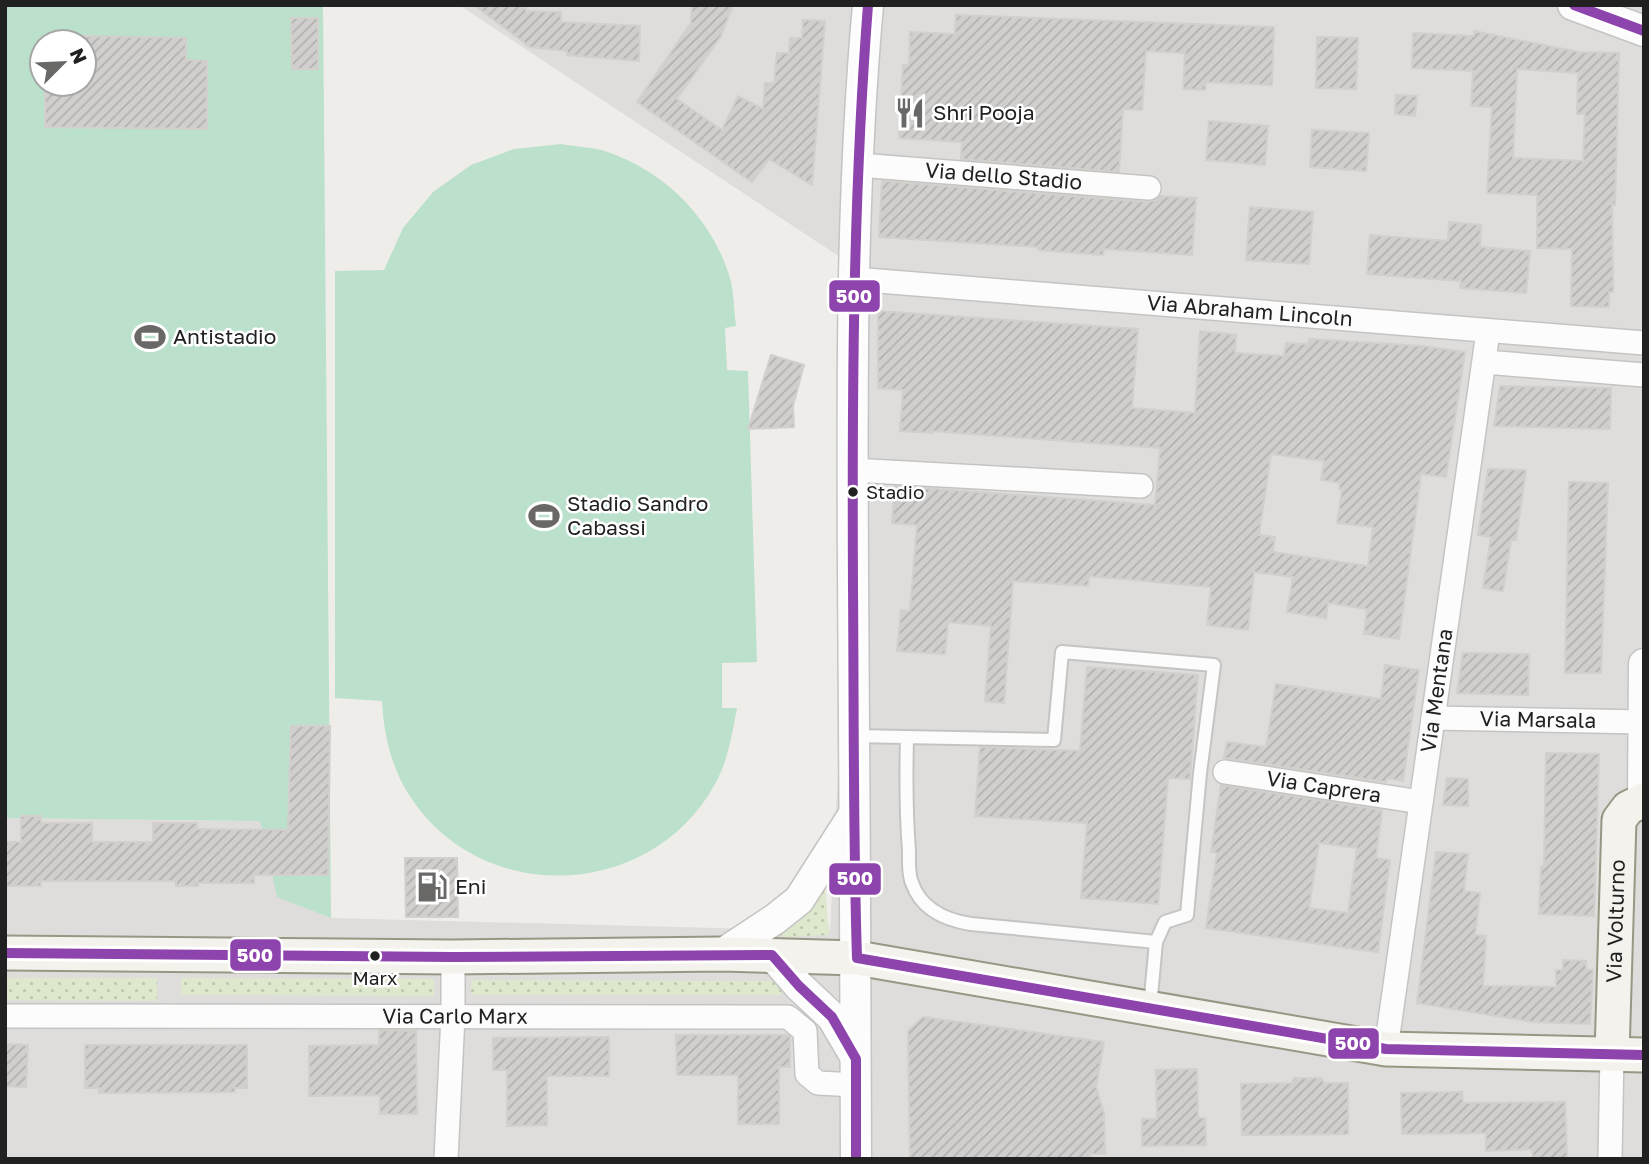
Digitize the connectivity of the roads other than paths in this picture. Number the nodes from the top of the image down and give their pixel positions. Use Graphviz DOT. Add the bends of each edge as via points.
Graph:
graph roads {
  1 [pos="868,5"];
  2 [pos="1573,5"];
  3 [pos="1644,32"];
  4 [pos="859,165"];
  5 [pos="1149,188"];
  6 [pos="855,279"];
  7 [pos="1488,332"];
  8 [pos="1644,343"];
  9 [pos="1485,362"];
  10 [pos="1644,375"];
  11 [pos="852,470"];
  12 [pos="1141,486"];
  13 [pos="1644,664"];
  14 [pos="1433,718"];
  15 [pos="1643,722"];
  16 [pos="854,736"];
  17 [pos="907,737"];
  18 [pos="1225,772"];
  19 [pos="1643,800"];
  20 [pos="1421,802"];
  21 [pos="854,814"];
  22 [pos="1156,942"];
  23 [pos="5,953"];
  24 [pos="722,954"];
  25 [pos="772,955"];
  26 [pos="453,957"];
  27 [pos="857,958"];
  28 [pos="1150,1008"];
  29 [pos="5,1016"];
  30 [pos="453,1016"];
  31 [pos="1386,1049"];
  32 [pos="1628,1054"];
  33 [pos="856,1072"];
  34 [pos="446,1159"];
  35 [pos="839,1159"];
  36 [pos="856,1159"];
  37 [pos="1610,1159"];
  1 -- 4 [label="street"];
  2 -- 3 [label="street"];
  4 -- 5 [label="street, Via dello Stadio"];
  4 -- 6 [label="street"];
  6 -- 7 [label="street, Via Abraham Lincoln"];
  6 -- 11 [label="street"];
  7 -- 8 [label="street, Via Abraham Lincoln"];
  7 -- 9 [label="street, Via Mentana"];
  9 -- 10 [label="street"];
  9 -- 14 [label="street, Via Mentana"];
  11 -- 12 [label="street"];
  11 -- 16 [label="street"];
  13 -- 15 [label="street"];
  14 -- 15 [label="street, Via Marsala"];
  14 -- 20 [label="street, Via Mentana"];
  15 -- 19 [label="street"];
  16 -- 17 [label="lane"];
  16 -- 21 [label="street"];
  17 -- 22 [label="lane" via="905,804 911,882 921,900 937,914 971,924"];
  17 -- 22 [label="lane" via="1054,740 1062,652 1214,665 1187,915 1165,922"];
  18 -- 20 [label="street, Via Caprera"];
  19 -- 32 [label="main road, Via Volturno" via="1619,820"];
  20 -- 31 [label="street, Via Mentana"];
  21 -- 24 [label="street" via="799,900"];
  21 -- 27 [label="street"];
  22 -- 28 [label="lane"];
  23 -- 26 [label="main road"];
  24 -- 25 [label="main road"];
  24 -- 26 [label="main road"];
  25 -- 27 [label="main road"];
  25 -- 33 [label="street" via="832,1017"];
  26 -- 30 [label="street"];
  27 -- 28 [label="main road"];
  27 -- 33 [label="street"];
  28 -- 31 [label="main road"];
  29 -- 30 [label="street, Via Carlo Marx"];
  30 -- 33 [label="street, Via Carlo Marx" via="788,1017 805,1031 807,1074 818,1083"];
  30 -- 34 [label="street"];
  31 -- 32 [label="main road"];
  32 -- 37 [label="street"];
  33 -- 36 [label="street"];
  35 -- 36 [label="street"];
}
